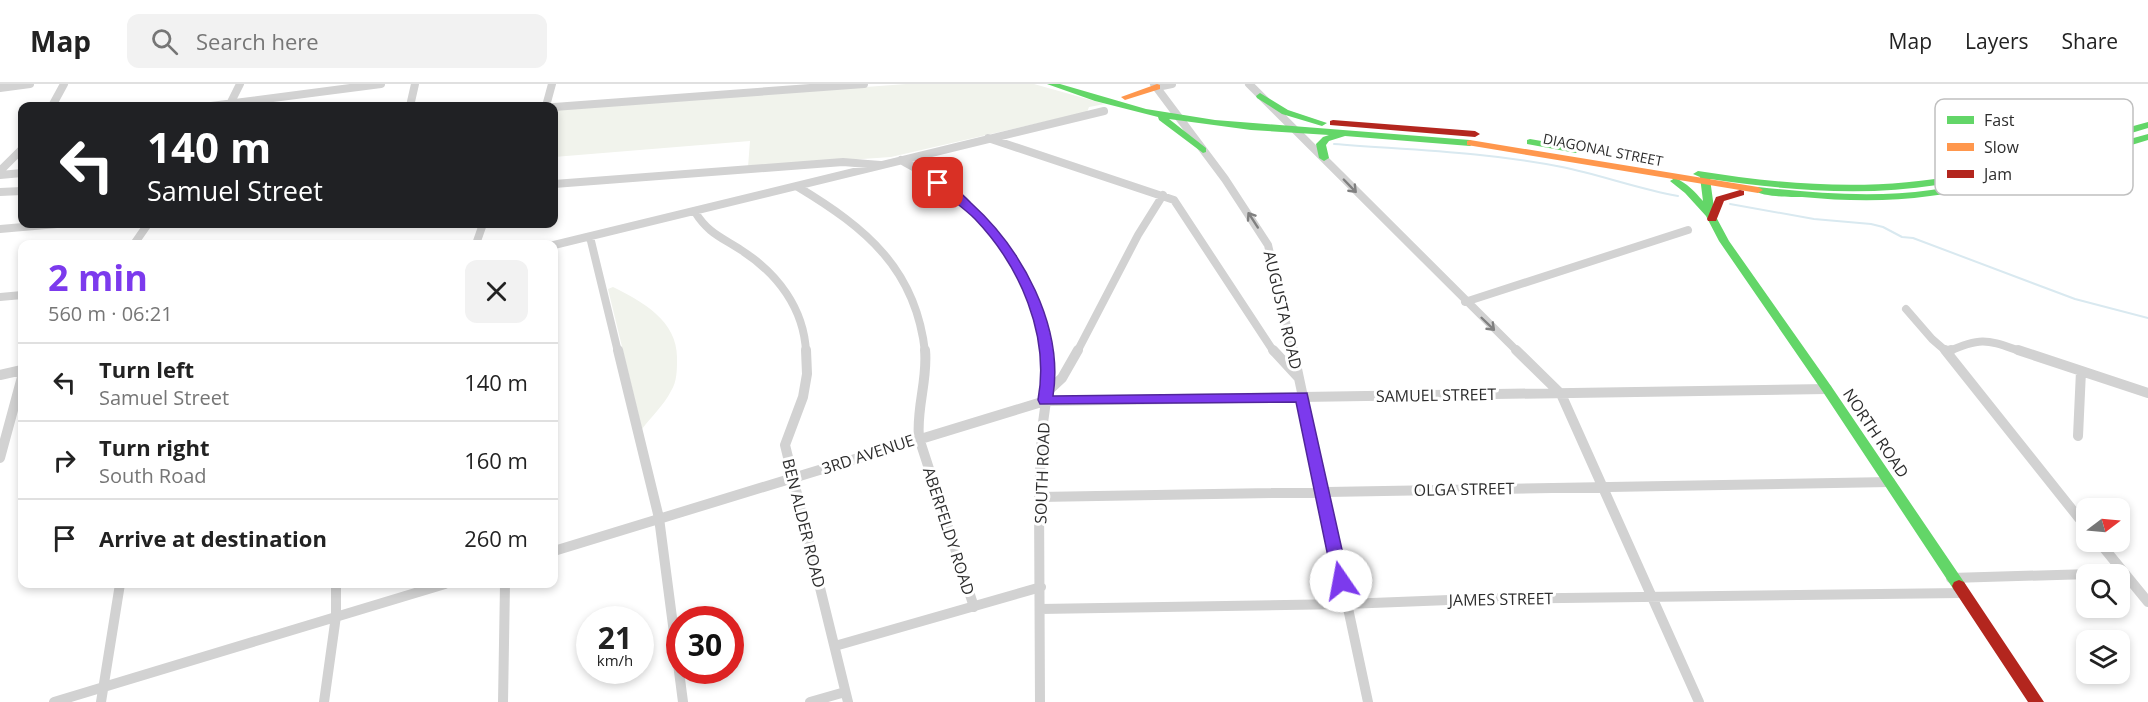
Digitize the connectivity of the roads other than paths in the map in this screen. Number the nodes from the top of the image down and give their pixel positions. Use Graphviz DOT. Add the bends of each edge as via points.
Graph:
graph roads {
  1 [pos="30,84"];
  2 [pos="64,84"];
  3 [pos="240,84"];
  4 [pos="381,84"];
  5 [pos="415,84"];
  6 [pos="552,84"];
  7 [pos="729,84"];
  8 [pos="864,84"];
  9 [pos="1051,84"];
  10 [pos="1074,84"];
  11 [pos="1172,84"];
  12 [pos="1249,84"];
  13 [pos="1156,86"];
  14 [pos="0,88"];
  15 [pos="728,94"];
  16 [pos="1260,96"];
  17 [pos="1125,97"];
  18 [pos="53,102"];
  19 [pos="231,102"];
  20 [pos="251,102"];
  21 [pos="411,102"];
  22 [pos="547,102"];
  23 [pos="558,107"];
  24 [pos="1104,111"];
  25 [pos="1149,112"];
  26 [pos="1176,113"];
  27 [pos="1322,123"];
  28 [pos="1290,125"];
  29 [pos="2148,125"];
  30 [pos="2133,129"];
  31 [pos="1352,134"];
  32 [pos="2148,137"];
  33 [pos="987,138"];
  34 [pos="2133,141"];
  35 [pos="1203,150"];
  36 [pos="18,153"];
  37 [pos="1323,158"];
  38 [pos="901,160"];
  39 [pos="882,165"];
  40 [pos="0,173"];
  41 [pos="18,173"];
  42 [pos="1664,176"];
  43 [pos="1706,180"];
  44 [pos="1935,181"];
  45 [pos="558,184"];
  46 [pos="798,187"];
  47 [pos="18,191"];
  48 [pos="1754,191"];
  49 [pos="0,192"];
  50 [pos="1935,192"];
  51 [pos="1163,195"];
  52 [pos="695,212"];
  53 [pos="1711,217"];
  54 [pos="18,227"];
  55 [pos="0,229"];
  56 [pos="1688,230"];
  57 [pos="590,237"];
  58 [pos="558,244"];
  59 [pos="18,295"];
  60 [pos="0,297"];
  61 [pos="1466,302"];
  62 [pos="1906,309"];
  63 [pos="1947,352"];
  64 [pos="2081,371"];
  65 [pos="18,373"];
  66 [pos="0,374"];
  67 [pos="1299,378"];
  68 [pos="18,385"];
  69 [pos="1827,388"];
  70 [pos="2148,393"];
  71 [pos="1561,394"];
  72 [pos="1047,396"];
  73 [pos="1302,397"];
  74 [pos="2078,436"];
  75 [pos="919,438"];
  76 [pos="0,458"];
  77 [pos="794,478"];
  78 [pos="1890,482"];
  79 [pos="1603,488"];
  80 [pos="1322,490"];
  81 [pos="1039,497"];
  82 [pos="2076,515"];
  83 [pos="659,518"];
  84 [pos="558,550"];
  85 [pos="2107,552"];
  86 [pos="2117,564"];
  87 [pos="2076,574"];
  88 [pos="1951,578"];
  89 [pos="2130,580"];
  90 [pos="1041,587"];
  91 [pos="119,588"];
  92 [pos="336,588"];
  93 [pos="431,588"];
  94 [pos="505,588"];
  95 [pos="1961,593"];
  96 [pos="1653,597"];
  97 [pos="2148,602"];
  98 [pos="1346,604"];
  99 [pos="974,607"];
  100 [pos="1040,609"];
  101 [pos="336,616"];
  102 [pos="835,646"];
  103 [pos="104,687"];
  104 [pos="846,697"];
  105 [pos="54,702"];
  106 [pos="101,702"];
  107 [pos="324,702"];
  108 [pos="503,702"];
  109 [pos="683,702"];
  110 [pos="810,702"];
  111 [pos="1040,702"];
  112 [pos="1368,702"];
  113 [pos="1700,702"];
  114 [pos="2036,702"];
  1 -- 14 [label="street"];
  2 -- 18 [label="street"];
  3 -- 19 [label="street"];
  4 -- 20 [label="street"];
  5 -- 21 [label="street"];
  6 -- 22 [label="street"];
  7 -- 15 [label="street"];
  8 -- 15 [label="street"];
  9 -- 25 [label="main road, DIAGONAL STREET"];
  10 -- 17 [label="main road, DIAGONAL STREET"];
  11 -- 13 [label="street"];
  12 -- 16 [label="street"];
  13 -- 17 [label="main road"];
  13 -- 26 [label="street, AUGUSTA ROAD"];
  15 -- 23 [label="street"];
  16 -- 27 [label="main road" via="1285,112"];
  16 -- 28 [label="street"];
  17 -- 26 [label="main road, DIAGONAL STREET"];
  24 -- 33 [label="street"];
  25 -- 26 [label="main road, DIAGONAL STREET"];
  25 -- 35 [label="main road"];
  26 -- 28 [label="main road, DIAGONAL STREET"];
  26 -- 35 [label="street, AUGUSTA ROAD"];
  27 -- 28 [label="main road, DIAGONAL STREET"];
  27 -- 43 [label="main road, DIAGONAL STREET" via="1500,137"];
  28 -- 31 [label="main road, DIAGONAL STREET"];
  28 -- 37 [label="street"];
  29 -- 30 [label="main road, DIAGONAL STREET"];
  31 -- 37 [label="main road" via="1323,142"];
  31 -- 42 [label="main road, DIAGONAL STREET" via="1506,147"];
  32 -- 34 [label="main road, DIAGONAL STREET"];
  33 -- 38 [label="street"];
  33 -- 51 [label="street"];
  67 -- 35 [label="street, AUGUSTA ROAD, one-way" via="1268,245"];
  36 -- 40 [label="street"];
  37 -- 61 [label="street, one-way"];
  38 -- 39 [label="street"];
  38 -- 72 [label="street, SOUTH ROAD" via="951,191 978,216 1019,270 1041,326 1047,357"];
  39 -- 45 [label="street" via="843,162"];
  39 -- 46 [label="street"];
  40 -- 41 [label="street"];
  42 -- 43 [label="main road, DIAGONAL STREET"];
  42 -- 53 [label="main road" via="1689,191"];
  43 -- 44 [label="main road, DIAGONAL STREET" via="1849,187"];
  43 -- 48 [label="main road, DIAGONAL STREET"];
  43 -- 53 [label="main road, NORTH ROAD"];
  46 -- 52 [label="street"];
  46 -- 75 [label="street, ABERFELDY ROAD" via="868,234 904,277 924,334 926,375"];
  47 -- 49 [label="street"];
  48 -- 50 [label="main road, DIAGONAL STREET" via="1863,196"];
  48 -- 53 [label="main road" via="1720,200"];
  51 -- 67 [label="street" via="1179,206 1275,354"];
  51 -- 72 [label="street" via="1071,363"];
  52 -- 57 [label="street"];
  52 -- 77 [label="street, BEN ALDER ROAD" via="704,227 768,270 787,292 805,332 807,374 803,397 785,445"];
  53 -- 69 [label="main road, NORTH ROAD" via="1743,270"];
  54 -- 55 [label="street"];
  56 -- 61 [label="street"];
  57 -- 58 [label="street"];
  57 -- 83 [label="street"];
  59 -- 60 [label="street"];
  61 -- 71 [label="street, one-way"];
  62 -- 63 [label="street"];
  63 -- 64 [label="street" via="1971,340 1981,340"];
  63 -- 82 [label="street"];
  64 -- 70 [label="street"];
  64 -- 74 [label="street"];
  65 -- 66 [label="street"];
  67 -- 73 [label="street, AUGUSTA ROAD"];
  68 -- 76 [label="street"];
  69 -- 71 [label="street, SAMUEL STREET"];
  69 -- 78 [label="main road, NORTH ROAD"];
  71 -- 73 [label="street, SAMUEL STREET"];
  71 -- 79 [label="street"];
  72 -- 73 [label="street, SAMUEL STREET"];
  72 -- 75 [label="street, 3RD AVENUE"];
  72 -- 81 [label="street, SOUTH ROAD"];
  73 -- 80 [label="street, AUGUSTA ROAD"];
  75 -- 77 [label="street, 3RD AVENUE"];
  75 -- 99 [label="street, ABERFELDY ROAD"];
  77 -- 83 [label="street, 3RD AVENUE"];
  77 -- 102 [label="street, BEN ALDER ROAD"];
  78 -- 79 [label="street, OLGA STREET"];
  78 -- 88 [label="main road, NORTH ROAD"];
  79 -- 80 [label="street, OLGA STREET"];
  79 -- 96 [label="street"];
  80 -- 81 [label="street, OLGA STREET"];
  80 -- 98 [label="street, AUGUSTA ROAD"];
  81 -- 90 [label="street, SOUTH ROAD"];
  83 -- 84 [label="street, 3RD AVENUE"];
  83 -- 109 [label="street"];
  85 -- 86 [label="street"];
  87 -- 88 [label="street"];
  88 -- 95 [label="main road, NORTH ROAD"];
  89 -- 97 [label="street"];
  90 -- 99 [label="street"];
  90 -- 100 [label="street, SOUTH ROAD"];
  91 -- 103 [label="street"];
  92 -- 101 [label="street"];
  93 -- 101 [label="street"];
  94 -- 108 [label="street"];
  95 -- 96 [label="street, JAMES STREET"];
  95 -- 114 [label="main road, NORTH ROAD"];
  96 -- 98 [label="street, JAMES STREET"];
  96 -- 113 [label="street"];
  98 -- 100 [label="street, JAMES STREET"];
  98 -- 112 [label="street, AUGUSTA ROAD"];
  99 -- 102 [label="street"];
  100 -- 111 [label="street, SOUTH ROAD"];
  101 -- 103 [label="street"];
  101 -- 107 [label="street"];
  102 -- 104 [label="street, BEN ALDER ROAD"];
  103 -- 105 [label="street"];
  103 -- 106 [label="street"];
  104 -- 110 [label="street"];
}
